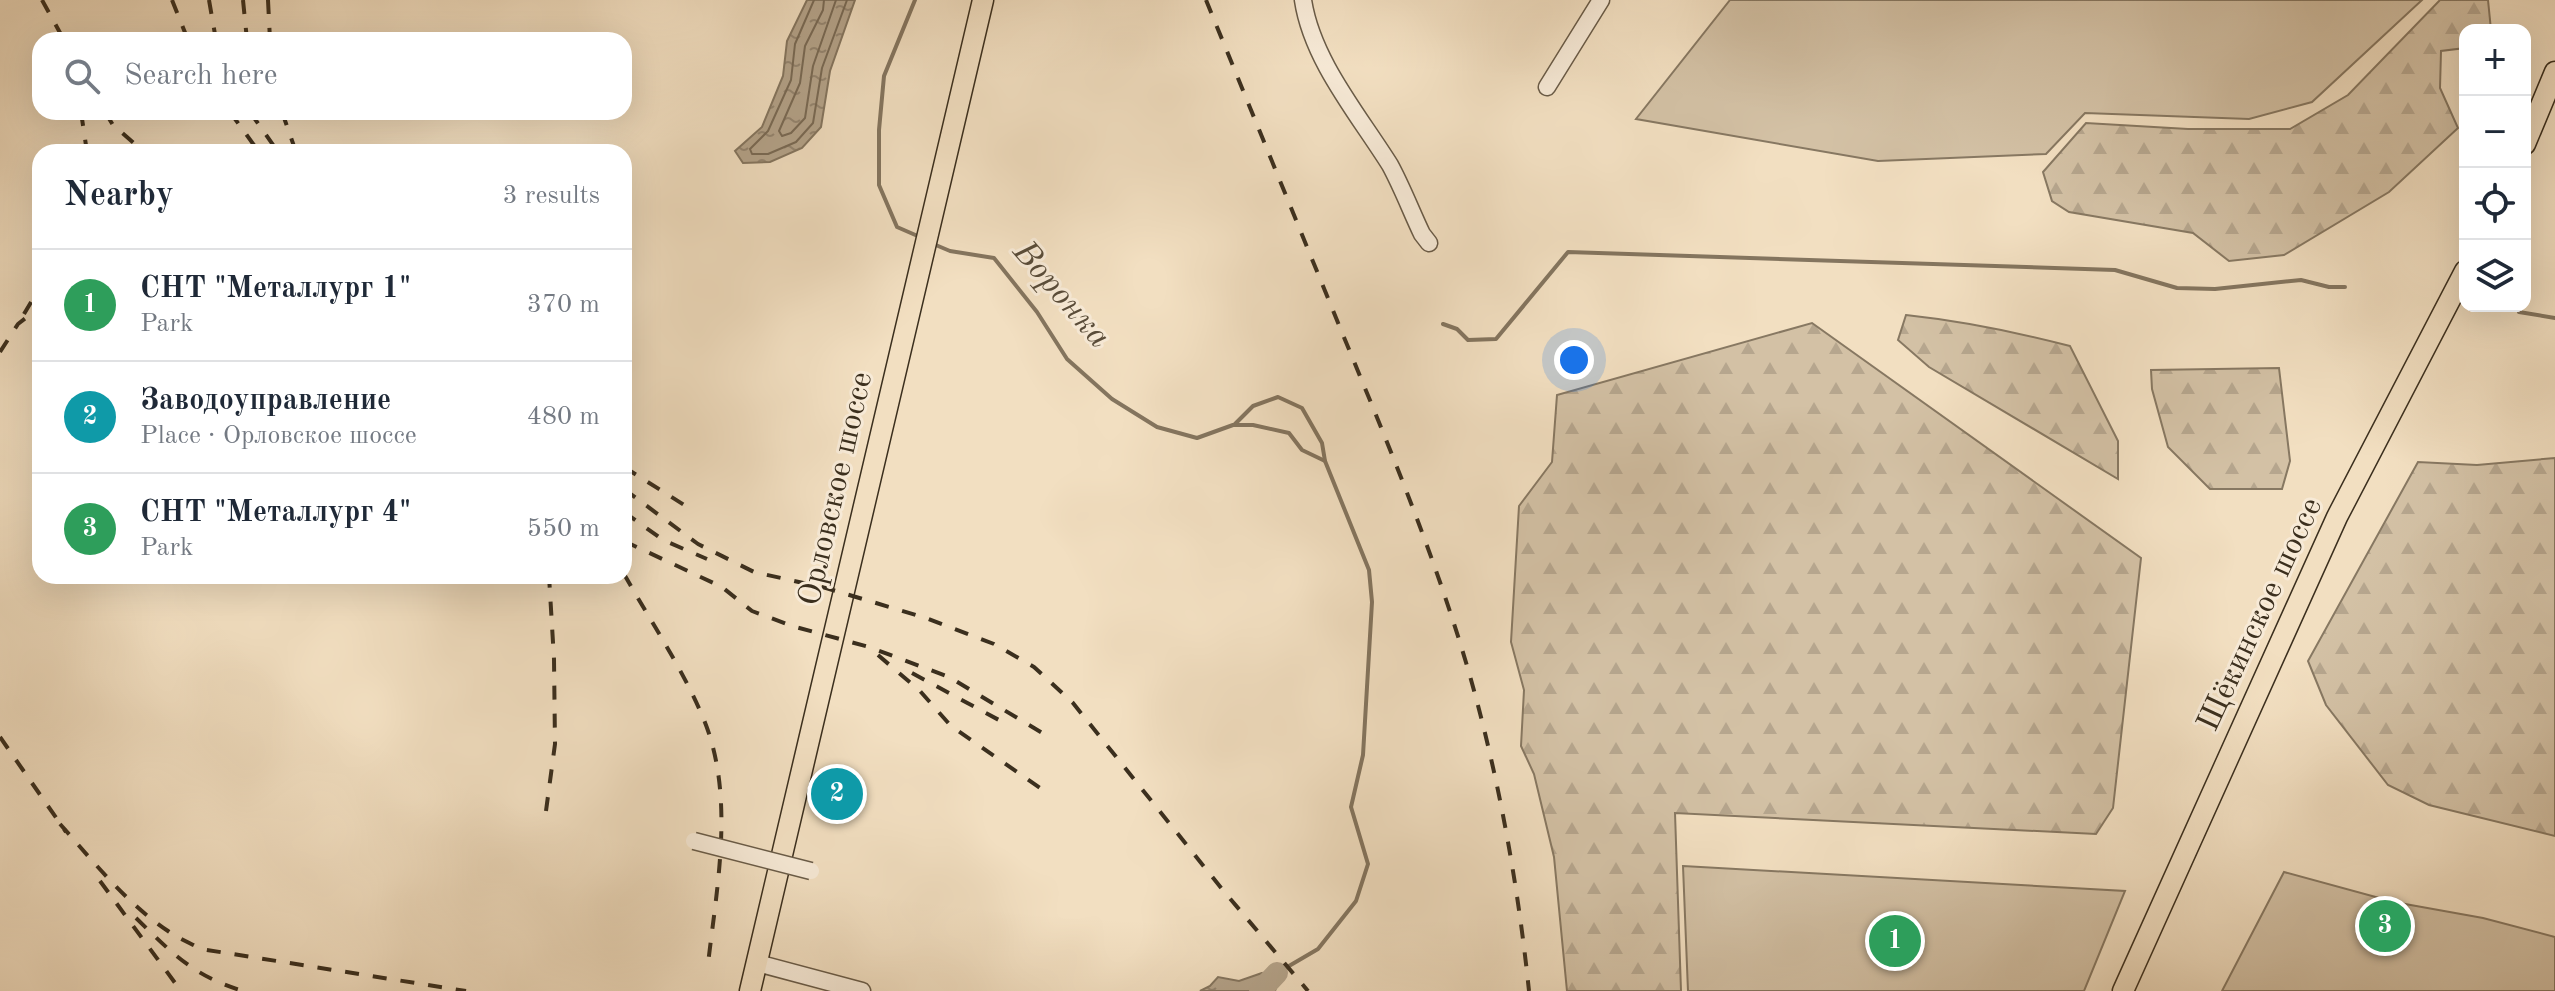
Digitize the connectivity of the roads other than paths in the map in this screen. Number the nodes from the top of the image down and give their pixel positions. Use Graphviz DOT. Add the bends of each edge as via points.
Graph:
graph roads {
  1 [pos="983,0"];
  2 [pos="1303,0"];
  3 [pos="1601,0"];
  4 [pos="2555,72"];
  5 [pos="1547,87"];
  6 [pos="2531,130"];
  7 [pos="1429,243"];
  8 [pos="2459,283"];
  9 [pos="694,841"];
  10 [pos="811,871"];
  11 [pos="757,963"];
  12 [pos="750,991"];
  13 [pos="862,991"];
  14 [pos="2123,991"];
  1 -- 11 [label="main road, Орловское шоссе"];
  2 -- 7 [label="street" via="1313,38"];
  3 -- 5 [label="street"];
  4 -- 6 [label="main road"];
  8 -- 14 [label="main road, Щёкинское шоссе" via="2337,517"];
  9 -- 10 [label="street, bridge"];
  11 -- 12 [label="main road, Орловское шоссе"];
  11 -- 13 [label="street"];
}
